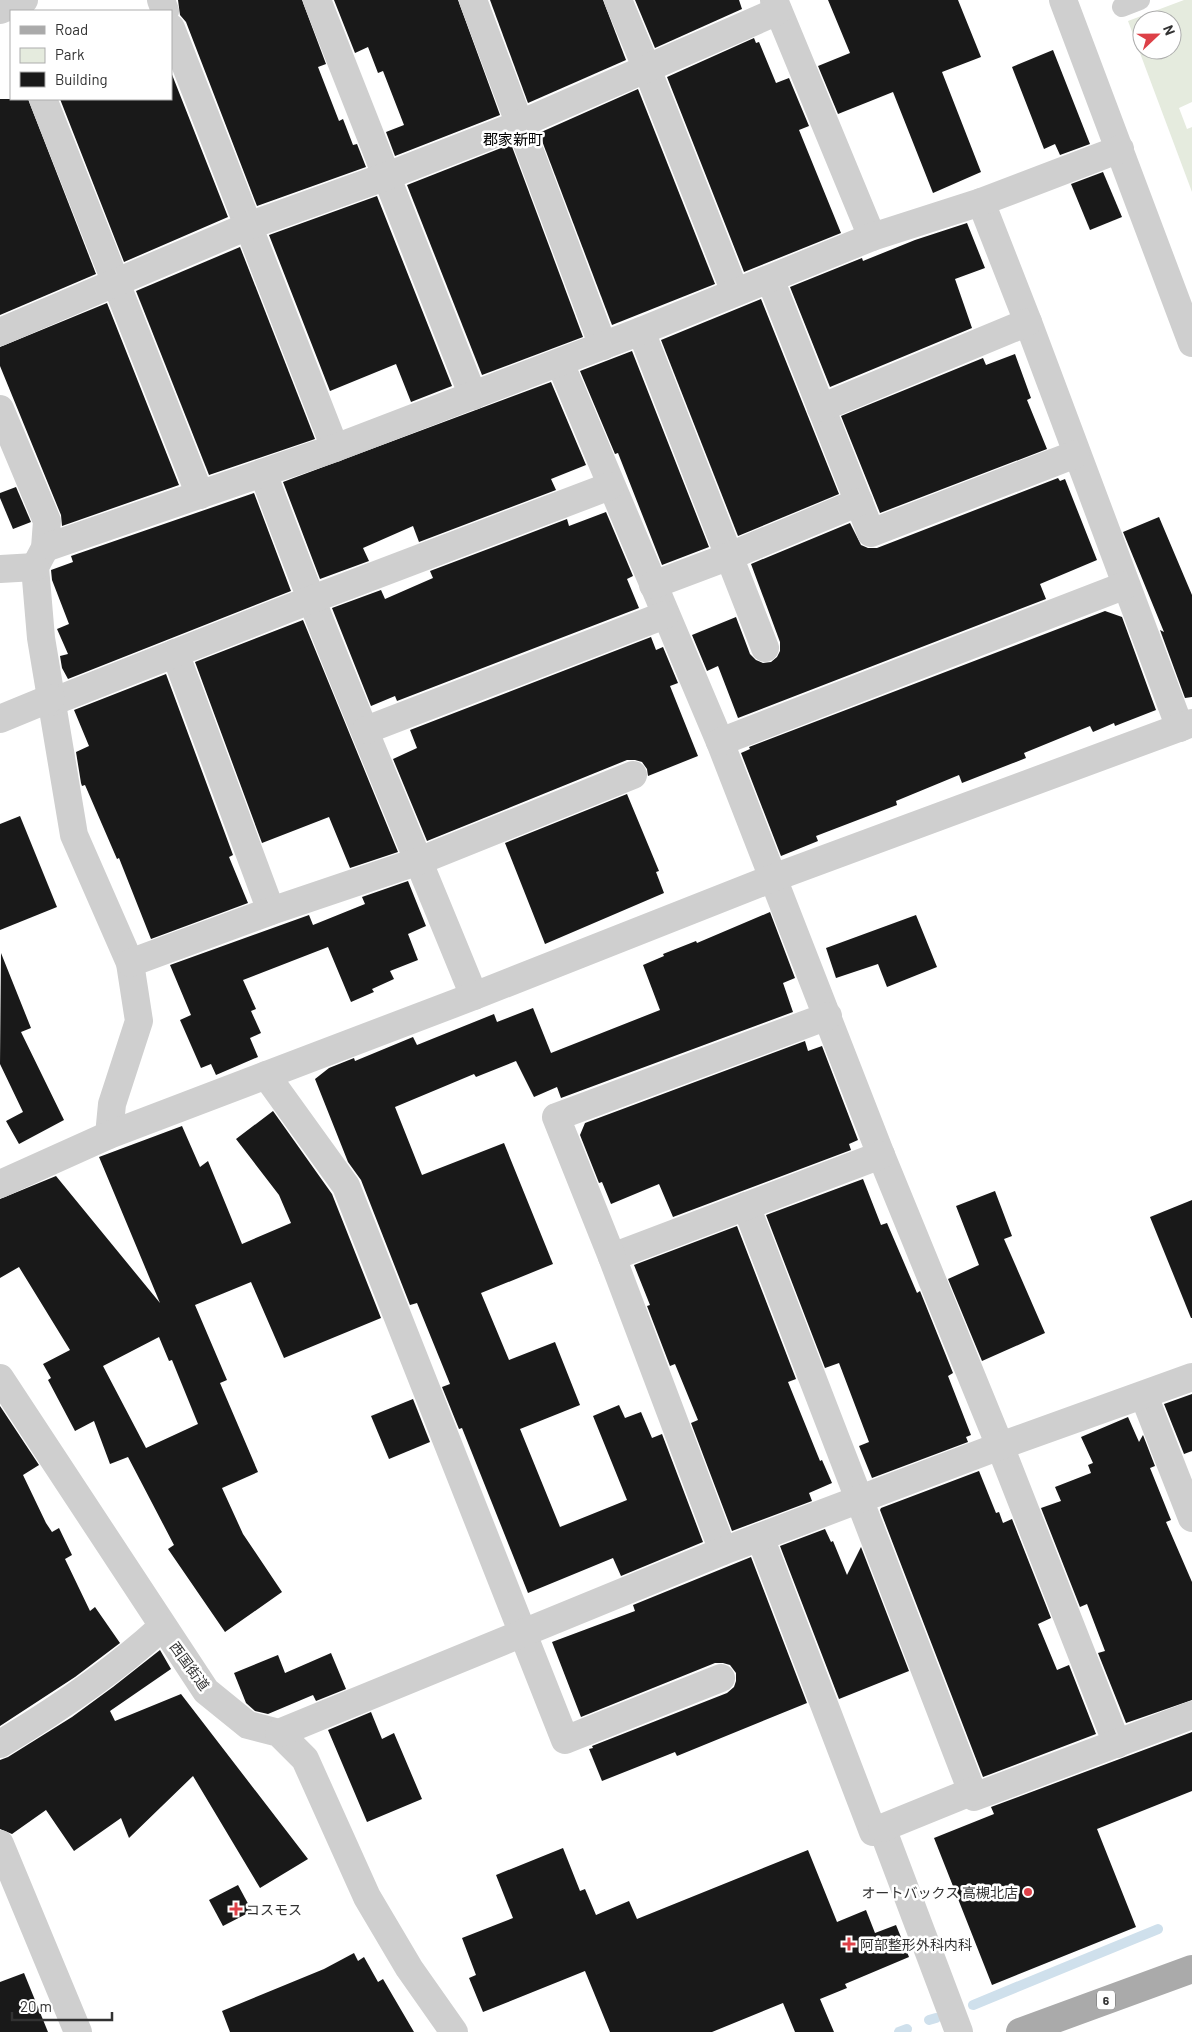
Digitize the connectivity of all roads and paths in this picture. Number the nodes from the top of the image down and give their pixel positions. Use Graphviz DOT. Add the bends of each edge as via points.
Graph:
graph roads {
  1 [pos="317,0"];
  2 [pos="473,0"];
  3 [pos="618,0"];
  4 [pos="1063,0"];
  5 [pos="776,6"];
  6 [pos="172,31"];
  7 [pos="647,69"];
  8 [pos="43,100"];
  9 [pos="520,124"];
  10 [pos="1120,149"];
  11 [pos="387,176"];
  12 [pos="981,202"];
  13 [pos="248,226"];
  14 [pos="872,237"];
  15 [pos="770,279"];
  16 [pos="116,282"];
  17 [pos="735,292"];
  18 [pos="1028,322"];
  19 [pos="641,331"];
  20 [pos="0,332"];
  21 [pos="1192,343"];
  22 [pos="603,346"];
  23 [pos="560,363"];
  24 [pos="474,396"];
  25 [pos="821,408"];
  26 [pos="0,409"];
  27 [pos="335,448"];
  28 [pos="1076,454"];
  29 [pos="263,473"];
  30 [pos="610,486"];
  31 [pos="200,495"];
  32 [pos="859,502"];
  33 [pos="730,556"];
  34 [pos="40,557"];
  35 [pos="0,569"];
  36 [pos="652,585"];
  37 [pos="1126,585"];
  38 [pos="310,600"];
  39 [pos="665,615"];
  40 [pos="765,648"];
  41 [pos="175,653"];
  42 [pos="51,700"];
  43 [pos="0,719"];
  44 [pos="1186,726"];
  45 [pos="366,730"];
  46 [pos="720,742"];
  47 [pos="633,775"];
  48 [pos="419,861"];
  49 [pos="773,878"];
  50 [pos="271,911"];
  51 [pos="130,963"];
  52 [pos="474,996"];
  53 [pos="828,1016"];
  54 [pos="266,1075"];
  55 [pos="110,1134"];
  56 [pos="881,1155"];
  57 [pos="0,1184"];
  58 [pos="746,1206"];
  59 [pos="612,1257"];
  60 [pos="1192,1377"];
  61 [pos="0,1378"];
  62 [pos="1144,1396"];
  63 [pos="1000,1446"];
  64 [pos="859,1499"];
  65 [pos="1192,1518"];
  66 [pos="760,1537"];
  67 [pos="723,1551"];
  68 [pos="162,1627"];
  69 [pos="522,1633"];
  70 [pos="722,1678"];
  71 [pos="1192,1715"];
  72 [pos="279,1733"];
  73 [pos="0,1744"];
  74 [pos="1117,1744"];
  75 [pos="972,1791"];
  76 [pos="882,1828"];
  77 [pos="0,1844"];
  78 [pos="1192,1969"];
  79 [pos="78,2032"];
  80 [pos="454,2032"];
  81 [pos="959,2032"];
  82 [pos="1020,2032"];
  1 -- 11 [label="street"];
  2 -- 9 [label="street"];
  3 -- 7 [label="street"];
  4 -- 10 [label="street"];
  5 -- 7 [label="street"];
  5 -- 14 [label="street"];
  6 -- 13 [label="street"];
  7 -- 9 [label="street"];
  7 -- 17 [label="street"];
  8 -- 16 [label="street"];
  9 -- 11 [label="street"];
  9 -- 22 [label="street"];
  10 -- 12 [label="street"];
  10 -- 21 [label="street"];
  11 -- 13 [label="street"];
  11 -- 24 [label="street"];
  12 -- 14 [label="street"];
  12 -- 18 [label="street"];
  13 -- 16 [label="street"];
  13 -- 27 [label="street"];
  14 -- 15 [label="street"];
  15 -- 17 [label="street"];
  15 -- 25 [label="street"];
  16 -- 20 [label="street"];
  16 -- 31 [label="street"];
  17 -- 19 [label="street"];
  18 -- 25 [label="street"];
  18 -- 28 [label="street"];
  19 -- 22 [label="street"];
  19 -- 33 [label="street"];
  22 -- 23 [label="street"];
  23 -- 24 [label="street"];
  23 -- 30 [label="street"];
  24 -- 27 [label="street"];
  25 -- 32 [label="street"];
  26 -- 34 [label="street" via="47,521"];
  27 -- 29 [label="street"];
  28 -- 32 [label="street" via="871,534"];
  28 -- 37 [label="street"];
  29 -- 31 [label="street"];
  29 -- 38 [label="street"];
  30 -- 36 [label="street"];
  30 -- 38 [label="street"];
  31 -- 34 [label="street"];
  32 -- 33 [label="street"];
  33 -- 36 [label="street"];
  33 -- 40 [label="street"];
  34 -- 35 [label="street"];
  34 -- 42 [label="street" via="41,638"];
  36 -- 39 [label="street"];
  37 -- 44 [label="street"];
  37 -- 46 [label="street"];
  38 -- 41 [label="street"];
  38 -- 45 [label="street"];
  39 -- 45 [label="street"];
  39 -- 46 [label="street"];
  41 -- 42 [label="street"];
  41 -- 50 [label="street"];
  42 -- 43 [label="street"];
  42 -- 51 [label="street" via="74,835"];
  44 -- 49 [label="street"];
  45 -- 48 [label="street"];
  46 -- 49 [label="street"];
  47 -- 48 [label="street"];
  48 -- 50 [label="street"];
  48 -- 52 [label="street"];
  49 -- 52 [label="street"];
  49 -- 53 [label="street"];
  50 -- 51 [label="street"];
  51 -- 55 [label="street" via="139,1021 112,1104"];
  52 -- 54 [label="street"];
  53 -- 56 [label="street"];
  53 -- 59 [label="street" via="556,1117"];
  54 -- 55 [label="street"];
  54 -- 69 [label="street" via="346,1186"];
  55 -- 57 [label="street"];
  56 -- 58 [label="street"];
  56 -- 63 [label="street"];
  58 -- 59 [label="street"];
  58 -- 64 [label="street"];
  59 -- 67 [label="street"];
  60 -- 62 [label="street"];
  61 -- 68 [label="street, 西国街道"];
  62 -- 63 [label="street"];
  62 -- 65 [label="street"];
  63 -- 64 [label="street"];
  63 -- 74 [label="street"];
  64 -- 66 [label="street"];
  64 -- 75 [label="street"];
  66 -- 67 [label="street"];
  66 -- 76 [label="street" via="873,1832"];
  67 -- 69 [label="street"];
  68 -- 72 [label="street, 西国街道" via="206,1691 248,1725"];
  68 -- 73 [label="street" via="129,1657"];
  69 -- 70 [label="street" via="565,1740"];
  69 -- 72 [label="street"];
  71 -- 74 [label="street"];
  72 -- 80 [label="street" via="305,1759 367,1897 409,1968"];
  74 -- 75 [label="street" via="974,1797"];
  75 -- 76 [label="street"];
  76 -- 81 [label="street"];
  77 -- 79 [label="street"];
  78 -- 82 [label="main road, 6"];
}
